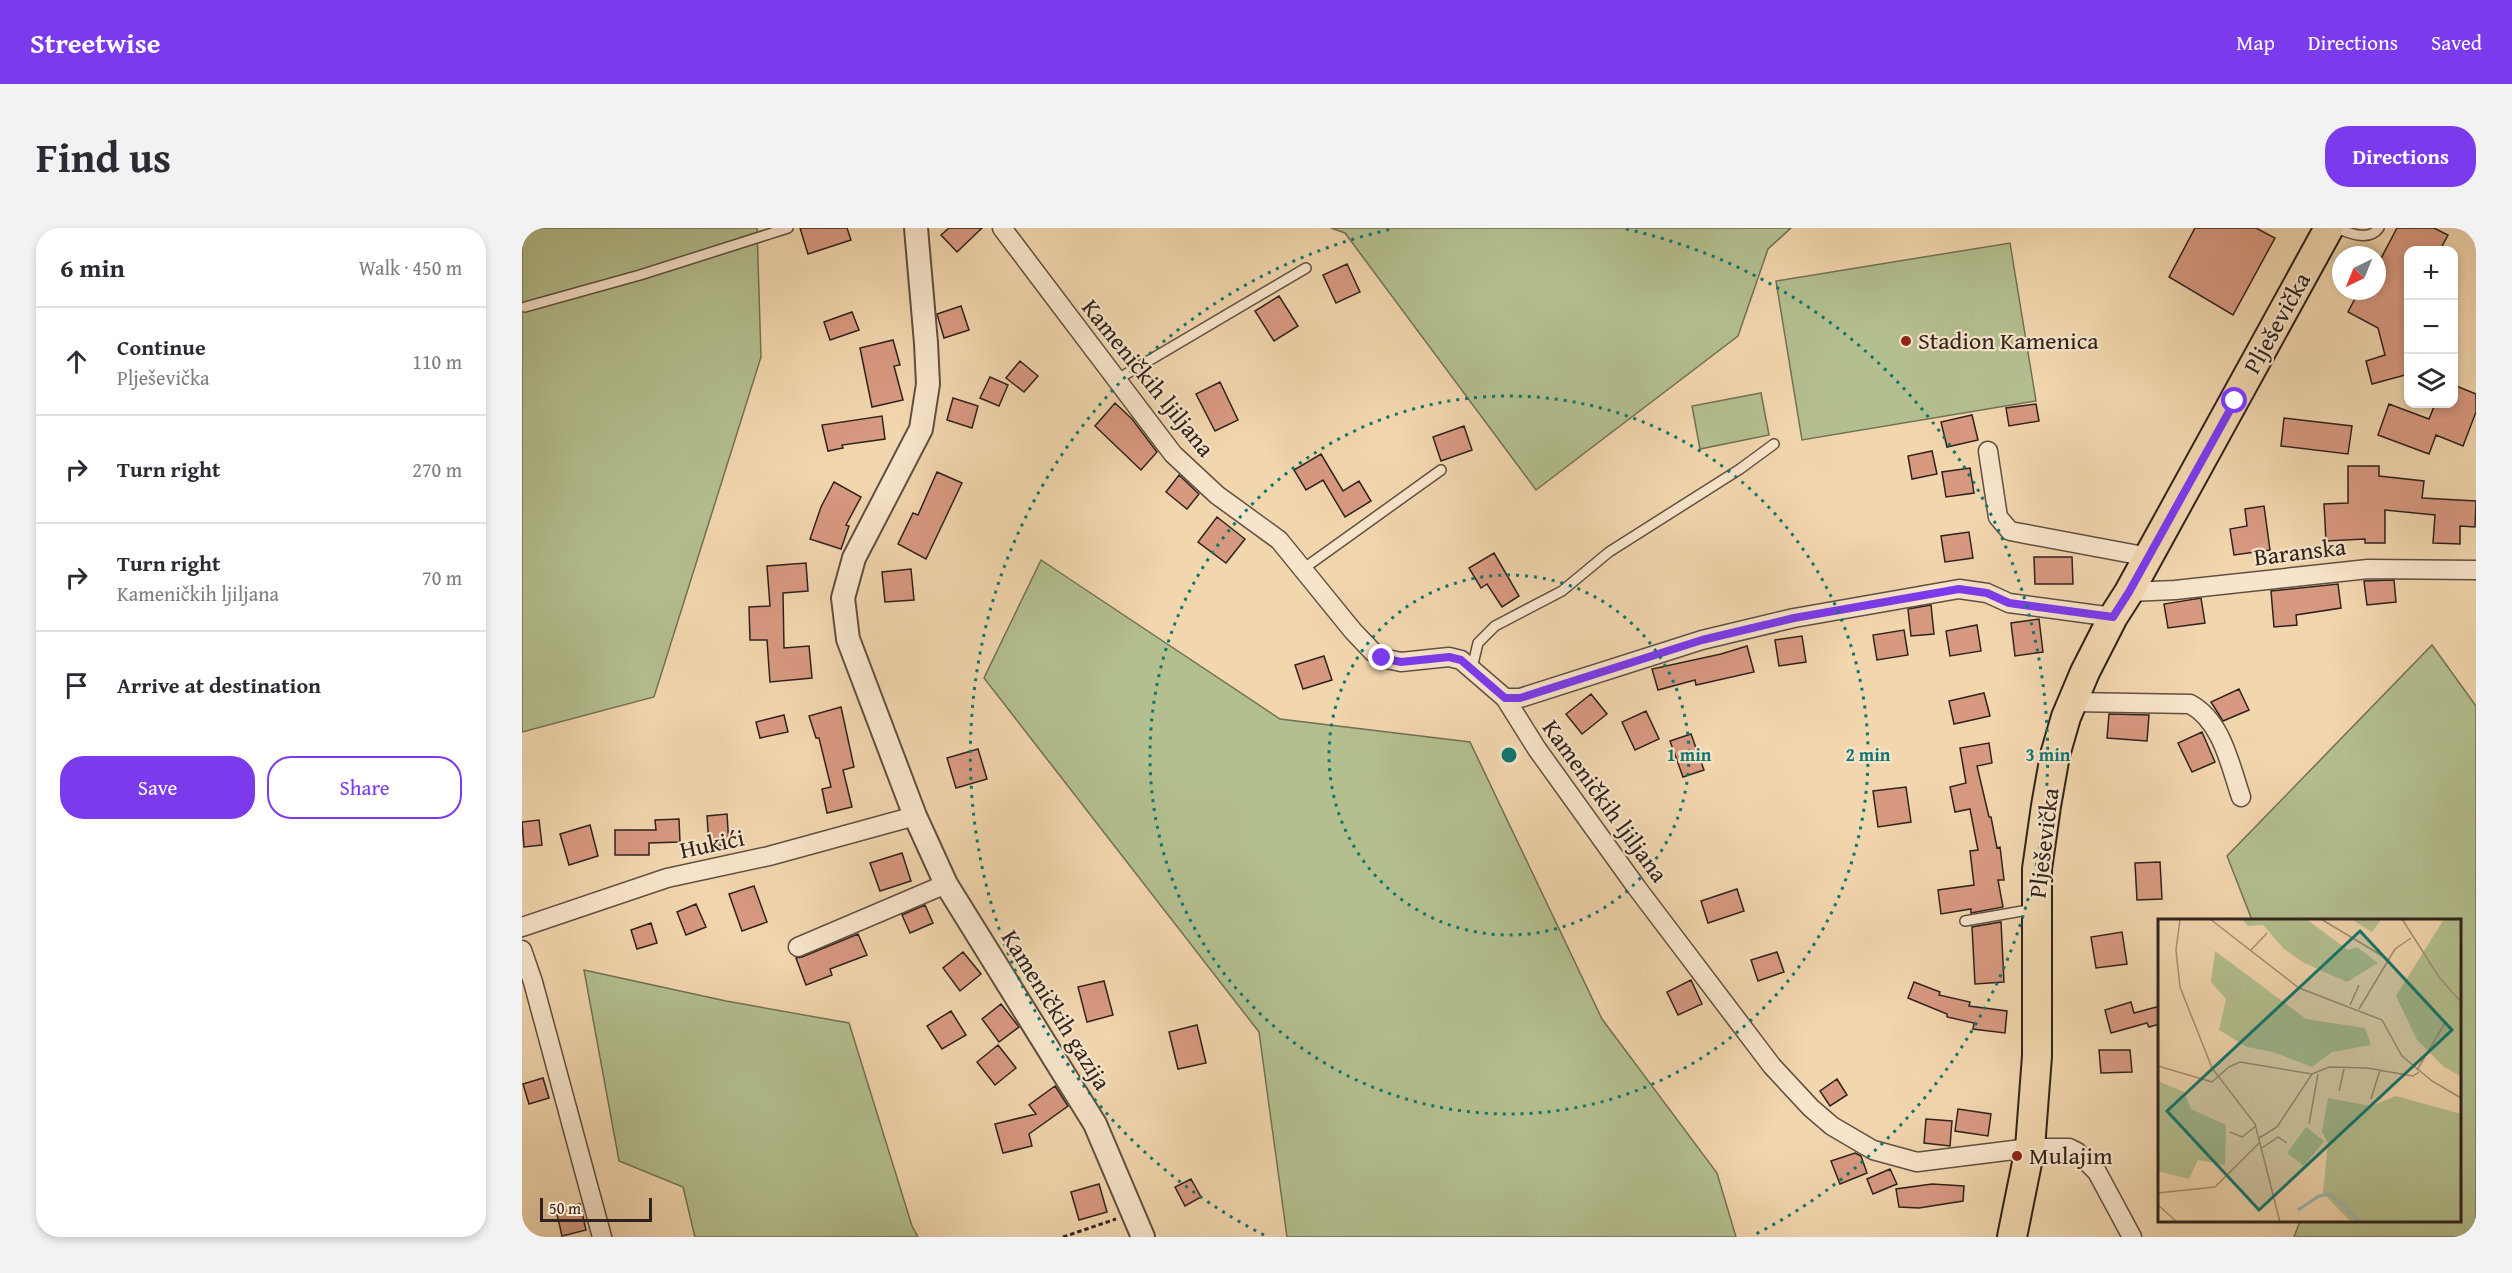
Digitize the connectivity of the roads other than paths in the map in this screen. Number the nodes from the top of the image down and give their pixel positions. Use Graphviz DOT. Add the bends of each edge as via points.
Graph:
graph roads {
  1 [pos="788,228"];
  2 [pos="916,228"];
  3 [pos="1002,228"];
  4 [pos="2329,228"];
  5 [pos="2336,228"];
  6 [pos="2379,228"];
  7 [pos="1306,268"];
  8 [pos="525,307"];
  9 [pos="1116,380"];
  10 [pos="1773,444"];
  11 [pos="1988,451"];
  12 [pos="1441,470"];
  13 [pos="2149,557"];
  14 [pos="1303,569"];
  15 [pos="2476,570"];
  16 [pos="2129,592"];
  17 [pos="2113,617"];
  18 [pos="1472,668"];
  19 [pos="1505,698"];
  20 [pos="2073,702"];
  21 [pos="2241,797"];
  22 [pos="915,816"];
  23 [pos="946,884"];
  24 [pos="2036,908"];
  25 [pos="1965,921"];
  26 [pos="522,927"];
  27 [pos="798,947"];
  28 [pos="522,950"];
  29 [pos="2030,1148"];
  30 [pos="602,1237"];
  31 [pos="1143,1237"];
  32 [pos="2012,1237"];
  33 [pos="2132,1237"];
  1 -- 8 [label="lane" via="640,276"];
  2 -- 22 [label="street, Kameničkih gazija" via="928,384 921,429 854,558 843,598 848,639"];
  3 -- 9 [label="street, Kameničkih ljiljana"];
  4 -- 13 [label="main road, Plješevička"];
  5 -- 6 [label="lane" via="2365,236"];
  7 -- 9 [label="lane"];
  9 -- 14 [label="street, Kameničkih ljiljana" via="1173,454 1217,495 1279,540"];
  10 -- 18 [label="lane" via="1609,552 1562,591 1495,626 1478,643"];
  11 -- 13 [label="street" via="1998,517 2010,531"];
  12 -- 14 [label="lane"];
  13 -- 16 [label="main road, Plješevička"];
  14 -- 18 [label="street, Kameničkih ljiljana" via="1353,631 1382,658 1416,663 1449,657"];
  15 -- 16 [label="street, Baranska" via="2368,569"];
  16 -- 17 [label="main road, Plješevička"];
  17 -- 19 [label="street" via="2009,603 1987,593 1959,589 1794,618 1702,640 1520,698"];
  17 -- 20 [label="main road, Plješevička"];
  18 -- 19 [label="street, Kameničkih ljiljana"];
  19 -- 29 [label="street, Kameničkih ljiljana" via="1576,805 1772,1066 1811,1108 1832,1126 1873,1150 1917,1162"];
  20 -- 21 [label="street" via="2190,704 2200,709 2212,723"];
  20 -- 24 [label="main road, Plješevička" via="2055,755 2037,869"];
  22 -- 23 [label="street, Kameničkih gazija"];
  22 -- 26 [label="street, Hukići" via="769,856 668,878"];
  23 -- 27 [label="street"];
  23 -- 31 [label="street, Kameničkih gazija" via="1095,1124"];
  24 -- 25 [label="lane"];
  24 -- 29 [label="main road, Plješevička" via="2039,975"];
  28 -- 30 [label="street"];
  29 -- 32 [label="main road, Plješevička"];
  29 -- 33 [label="street, Kameničkih ljiljana" via="2061,1147 2077,1152 2097,1172"];
}
